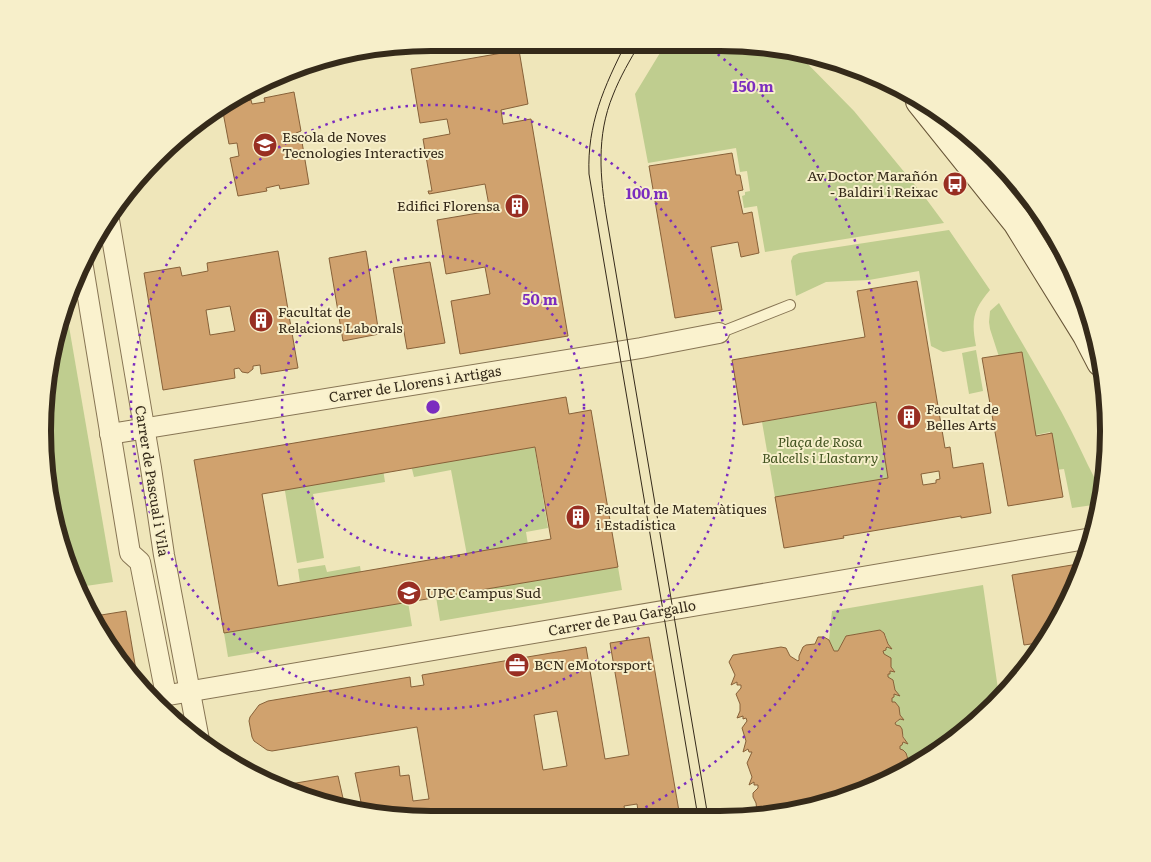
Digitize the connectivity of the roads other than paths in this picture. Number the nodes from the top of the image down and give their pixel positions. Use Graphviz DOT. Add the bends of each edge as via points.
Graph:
graph roads {
  1 [pos="932,115"];
  2 [pos="110,228"];
  3 [pos="84,276"];
  4 [pos="790,304"];
  5 [pos="719,333"];
  6 [pos="1088,337"];
  7 [pos="144,428"];
  8 [pos="110,434"];
  9 [pos="1084,539"];
  10 [pos="164,555"];
  11 [pos="140,562"];
  12 [pos="190,691"];
  13 [pos="159,697"];
  14 [pos="197,730"];
  1 -- 6 [label="street" via="1017,222"];
  2 -- 7 [label="street, Carrer de Pascual i Vila"];
  3 -- 8 [label="street, Carrer de Pascual i Vila"];
  4 -- 5 [label="lane"];
  5 -- 7 [label="street, Carrer de Llorens i Artigas"];
  7 -- 8 [label="street, Carrer de Llorens i Artigas"];
  7 -- 10 [label="street, Carrer de Pascual i Vila"];
  8 -- 11 [label="street, Carrer de Pascual i Vila" via="130,553"];
  9 -- 12 [label="street, Carrer de Pau Gargallo"];
  10 -- 11 [label="street"];
  10 -- 12 [label="street, Carrer de Pascual i Vila"];
  11 -- 13 [label="street, Carrer de Pascual i Vila"];
  12 -- 13 [label="street, Carrer de Pau Gargallo"];
  12 -- 14 [label="street, Carrer de Pascual i Vila"];
}
